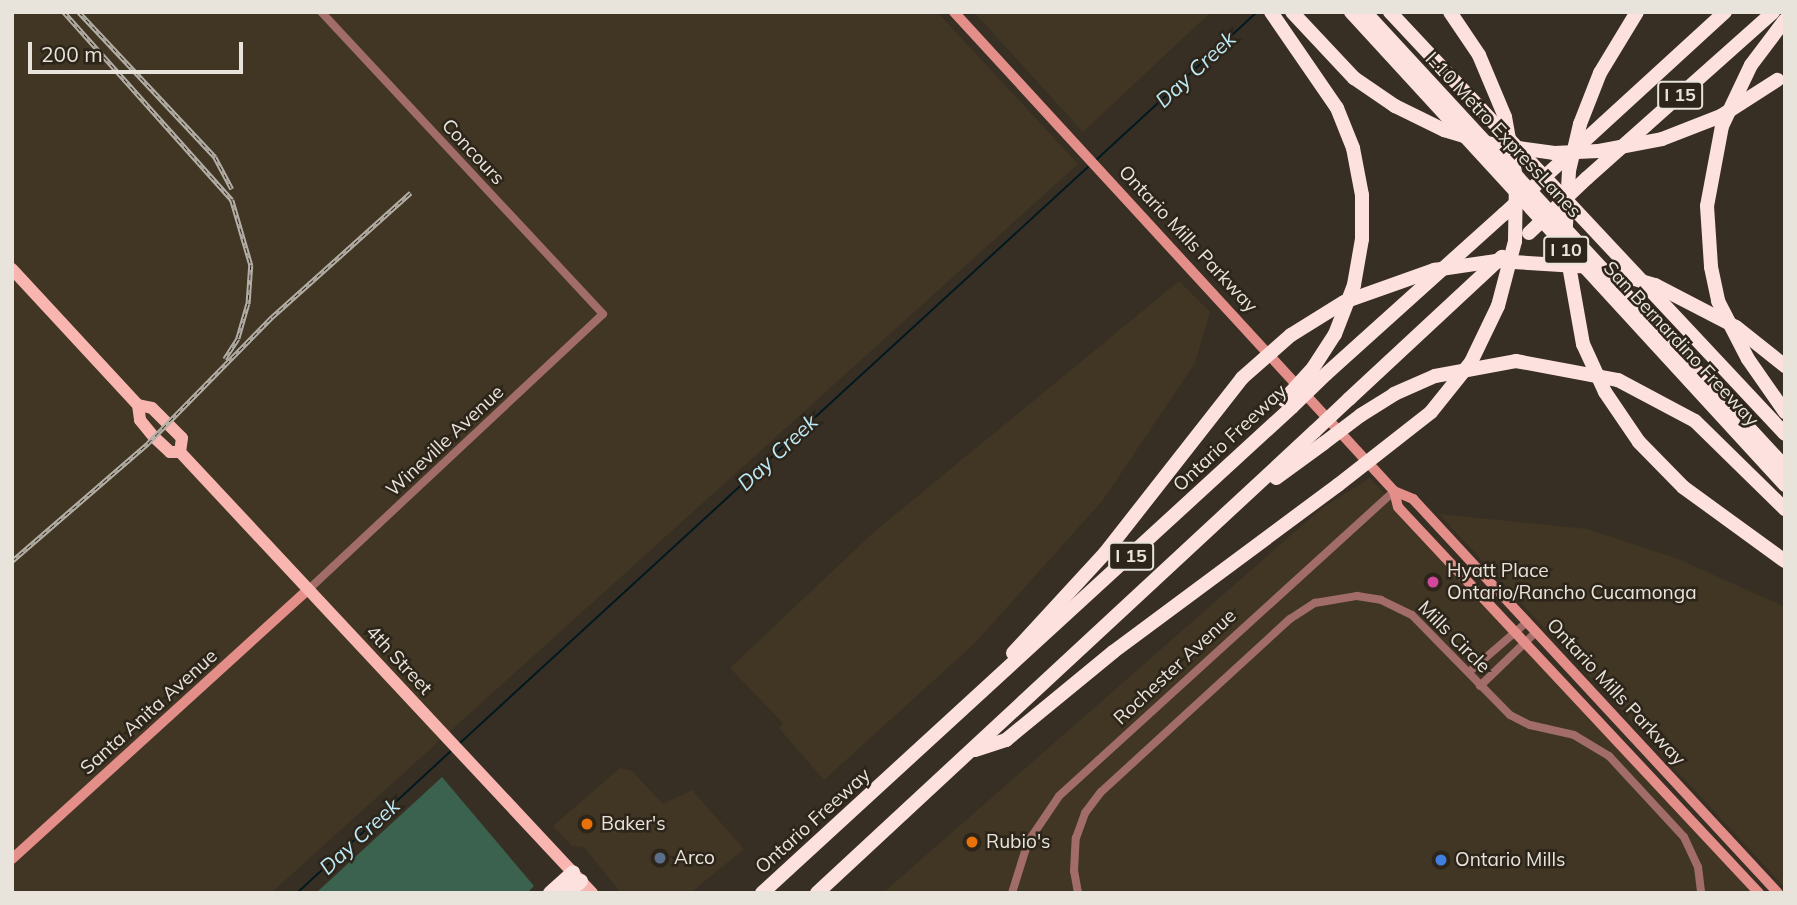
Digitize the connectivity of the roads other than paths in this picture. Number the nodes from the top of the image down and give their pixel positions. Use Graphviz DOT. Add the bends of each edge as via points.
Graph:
graph roads {
  1 [pos="321,12"];
  2 [pos="954,12"];
  3 [pos="1292,12"];
  4 [pos="1350,12"];
  5 [pos="1365,12"];
  6 [pos="1390,12"];
  7 [pos="1450,12"];
  8 [pos="1637,12"];
  9 [pos="1725,12"];
  10 [pos="1773,12"];
  11 [pos="1274,16"];
  12 [pos="1785,20"];
  13 [pos="1781,77"];
  14 [pos="12,269"];
  15 [pos="603,314"];
  16 [pos="1785,366"];
  17 [pos="1319,371"];
  18 [pos="138,405"];
  19 [pos="1785,412"];
  20 [pos="1785,434"];
  21 [pos="180,452"];
  22 [pos="1785,467"];
  23 [pos="1785,485"];
  24 [pos="1394,491"];
  25 [pos="1785,509"];
  26 [pos="1230,512"];
  27 [pos="1785,561"];
  28 [pos="308,590"];
  29 [pos="1527,622"];
  30 [pos="1517,630"];
  31 [pos="1536,632"];
  32 [pos="1527,641"];
  33 [pos="1469,672"];
  34 [pos="1480,686"];
  35 [pos="969,705"];
  36 [pos="971,752"];
  37 [pos="12,859"];
  38 [pos="577,877"];
  39 [pos="550,893"];
  40 [pos="569,893"];
  41 [pos="592,893"];
  42 [pos="762,893"];
  43 [pos="817,893"];
  44 [pos="1012,893"];
  45 [pos="1079,893"];
  46 [pos="1701,893"];
  47 [pos="1759,893"];
  48 [pos="1778,893"];
  1 -- 15 [label="street, Concours"];
  2 -- 24 [label="main road, Ontario Mills Parkway"];
  3 -- 13 [label="highway, bridge" via="1354,78 1395,106 1444,130 1491,144 1554,153 1599,151 1661,139 1721,116"];
  4 -- 23 [label="highway, San Bernardino Freeway / I 10"];
  5 -- 22 [label="highway, I-10 Metro ExpressLanes"];
  6 -- 20 [label="highway, San Bernardino Freeway / I 10"];
  7 -- 36 [label="highway, bridge" via="1494,85 1513,149 1517,210 1509,274 1486,335 1452,389 1408,433 1113,652 1006,740"];
  8 -- 27 [label="highway, bridge" via="1600,73 1580,124 1569,171 1564,243 1583,344 1605,392 1639,442 1683,487"];
  9 -- 17 [label="highway, Ontario Freeway / I 15, bridge" via="1504,214"];
  10 -- 26 [label="highway, I 15, bridge" via="1587,178"];
  11 -- 17 [label="highway" via="1337,108 1353,148 1362,195 1362,239 1354,285"];
  12 -- 19 [label="highway" via="1751,65 1722,126 1707,206 1718,301 1748,359"];
  14 -- 18 [label="main road, 4th Street"];
  15 -- 28 [label="street, Wineville Avenue"];
  16 -- 35 [label="highway, bridge" via="1736,327 1655,285 1593,267 1496,261 1434,270 1353,298 1290,335 1242,378 1105,553"];
  17 -- 35 [label="highway, Ontario Freeway / I 15, bridge" via="1242,454"];
  18 -- 21 [label="main road, 4th Street" via="140,420 170,452"];
  18 -- 21 [label="main road, 4th Street" via="152,408 182,438"];
  21 -- 28 [label="main road, 4th Street"];
  24 -- 29 [label="main road, Ontario Mills Parkway" via="1413,499"];
  24 -- 30 [label="main road, Ontario Mills Parkway" via="1398,507"];
  24 -- 44 [label="street, Rochester Avenue" via="1059,796 1028,842"];
  25 -- 26 [label="highway, bridge" via="1695,421 1618,380 1516,361 1435,376 1394,394"];
  26 -- 36 [label="highway, I 15"];
  28 -- 37 [label="main road, Santa Anita Avenue"];
  28 -- 38 [label="main road, 4th Street"];
  29 -- 30 [label="street"];
  29 -- 31 [label="main road, Ontario Mills Parkway"];
  30 -- 32 [label="main road, Ontario Mills Parkway"];
  30 -- 33 [label="street"];
  31 -- 32 [label="street"];
  31 -- 48 [label="main road, Ontario Mills Parkway"];
  32 -- 34 [label="street"];
  32 -- 47 [label="main road, Ontario Mills Parkway"];
  33 -- 34 [label="street, Mills Circle"];
  33 -- 45 [label="street, Mills Circle" via="1420,622 1394,605 1343,597 1304,608 1094,800 1076,838 1074,872"];
  34 -- 46 [label="street, Mills Circle" via="1518,720 1574,735 1609,756 1684,837 1698,867"];
  35 -- 42 [label="highway, Ontario Freeway / I 15"];
  36 -- 43 [label="highway, I 15"];
  38 -- 39 [label="highway"];
  38 -- 40 [label="highway"];
  38 -- 41 [label="main road, 4th Street"];
}
